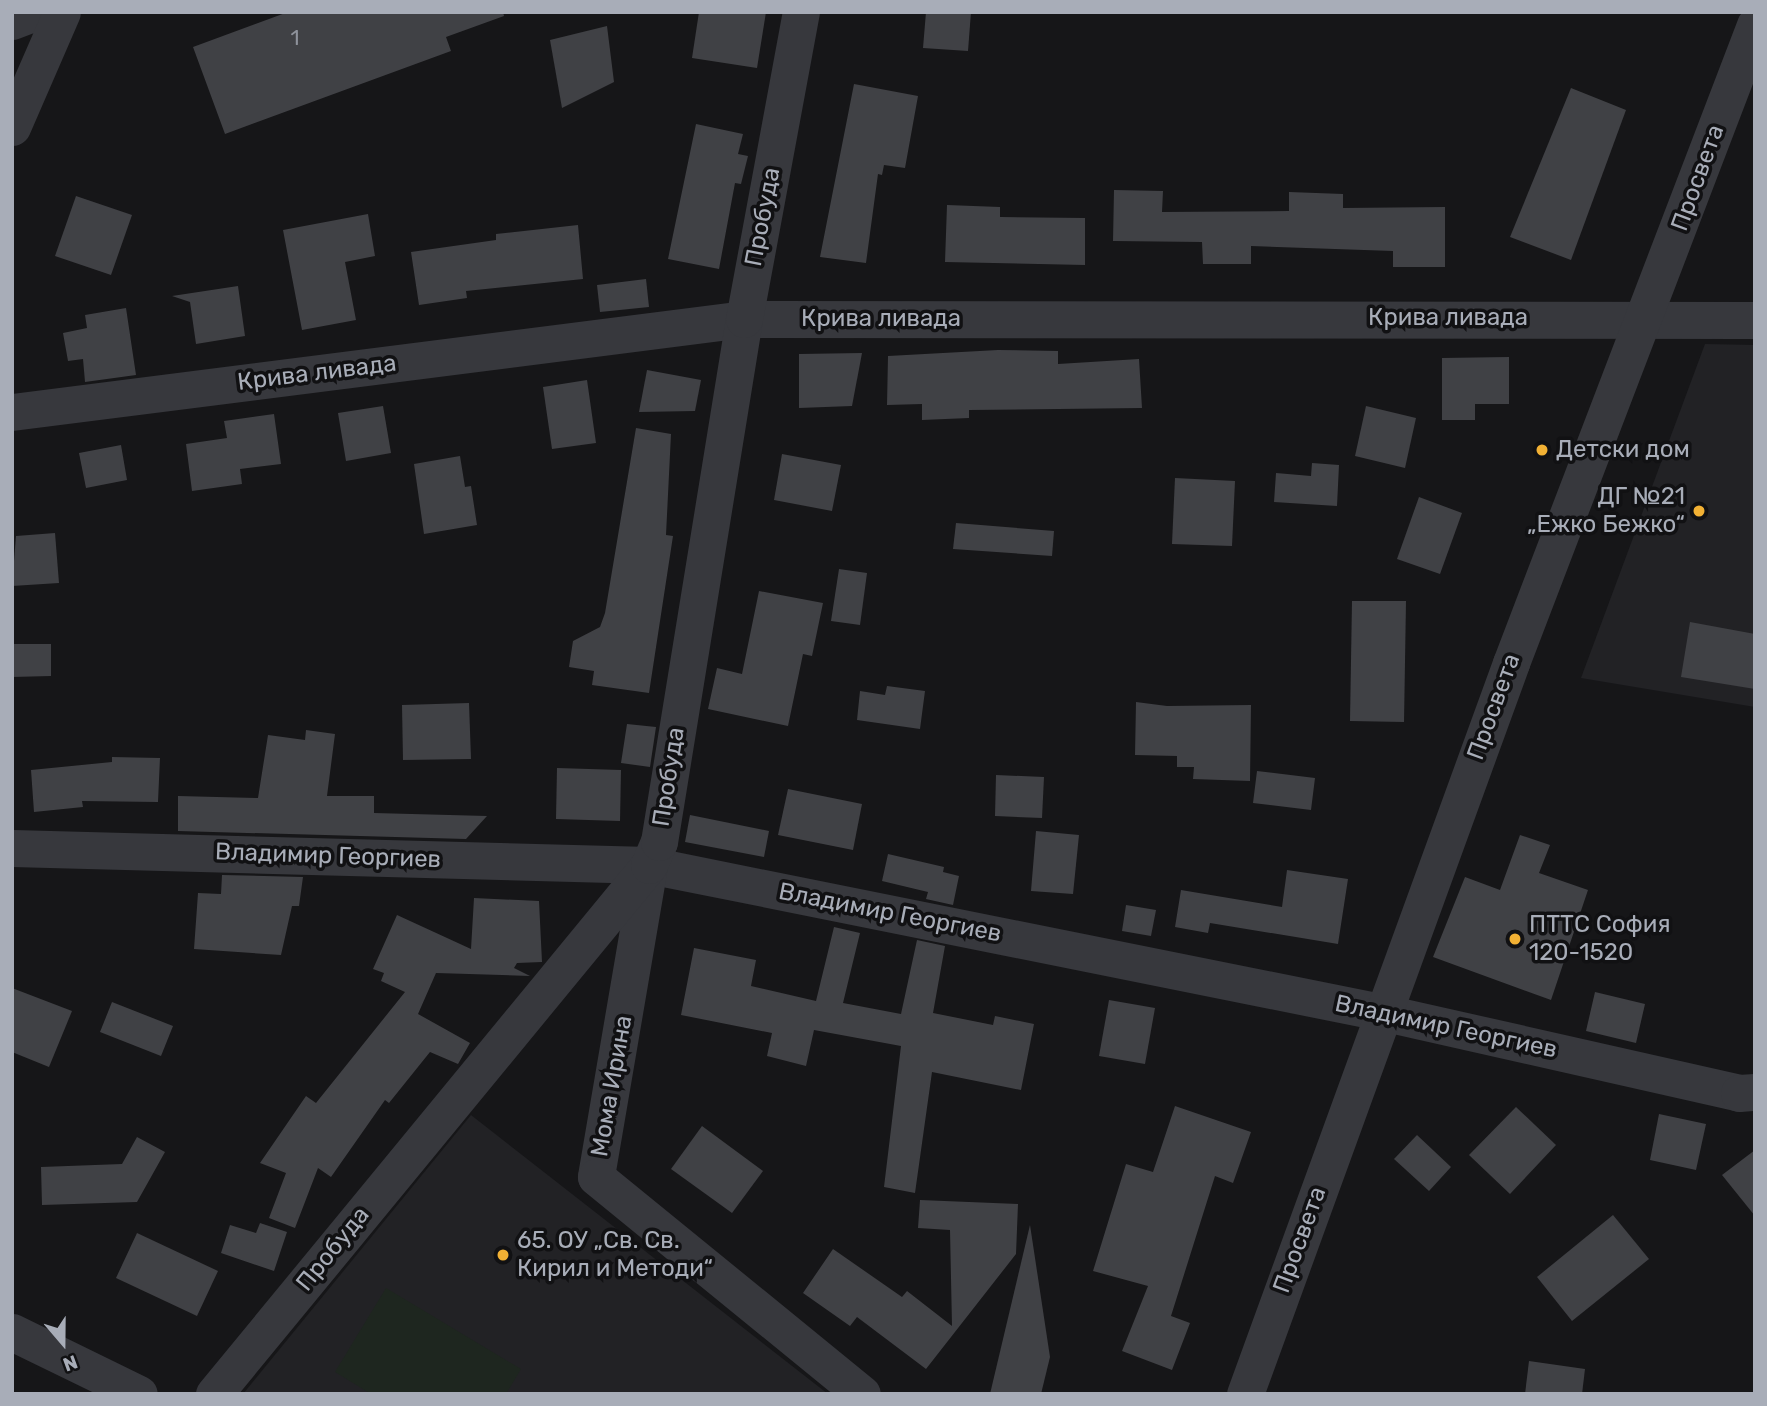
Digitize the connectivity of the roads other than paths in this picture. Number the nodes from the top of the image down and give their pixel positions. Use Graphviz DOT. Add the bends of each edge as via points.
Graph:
graph roads {
  1 [pos="36,12"];
  2 [pos="62,12"];
  3 [pos="801,12"];
  4 [pos="12,21"];
  5 [pos="1755,25"];
  6 [pos="12,127"];
  7 [pos="1645,318"];
  8 [pos="744,319"];
  9 [pos="1755,320"];
  10 [pos="12,412"];
  11 [pos="12,848"];
  12 [pos="649,865"];
  13 [pos="1381,1012"];
  14 [pos="1750,1099"];
  15 [pos="12,1332"];
  16 [pos="134,1393"];
  17 [pos="214,1394"];
  18 [pos="862,1394"];
  19 [pos="1245,1394"];
  1 -- 4 [label="street"];
  2 -- 6 [label="street"];
  3 -- 8 [label="street, Пробуда"];
  5 -- 7 [label="street, Просвета"];
  7 -- 8 [label="street, Крива ливада"];
  7 -- 9 [label="street, Крива ливада"];
  7 -- 13 [label="street, Просвета"];
  8 -- 10 [label="street, Крива ливада"];
  8 -- 12 [label="street, Пробуда" via="659,842"];
  11 -- 12 [label="street, Владимир Георгиев"];
  12 -- 13 [label="street, Владимир Георгиев"];
  12 -- 17 [label="street, Пробуда"];
  12 -- 18 [label="street, Мома Ирина" via="596,1177"];
  13 -- 14 [label="street, Владимир Георгиев"];
  13 -- 19 [label="street, Просвета"];
  15 -- 16 [label="street"];
}
